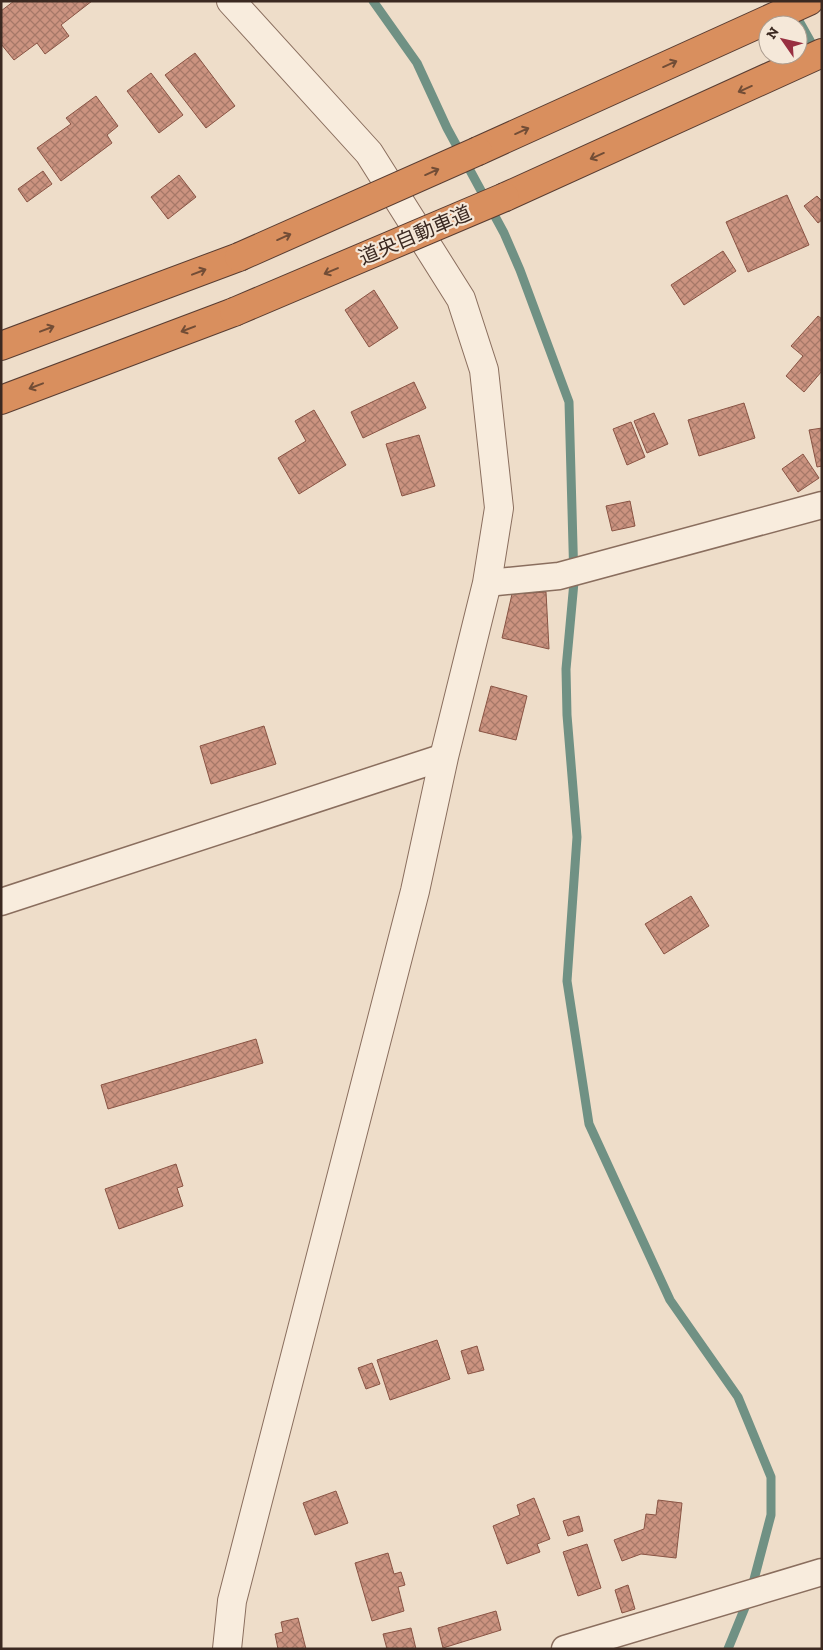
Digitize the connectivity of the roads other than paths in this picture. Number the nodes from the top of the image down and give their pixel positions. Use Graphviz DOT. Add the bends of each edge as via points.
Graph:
graph roads {
  1 [pos="230,1"];
  2 [pos="809,1"];
  3 [pos="822,53"];
  4 [pos="1,346"];
  5 [pos="1,400"];
  6 [pos="822,505"];
  7 [pos="487,583"];
  8 [pos="444,757"];
  9 [pos="1,902"];
  10 [pos="822,1572"];
  11 [pos="227,1649"];
  12 [pos="565,1649"];
  1 -- 7 [label="street" via="368,153 461,299 484,370 499,508"];
  4 -- 2 [label="highway, one-way, bridge" via="239,257"];
  3 -- 5 [label="highway, 道央自動車道, one-way, bridge" via="505,197 234,312"];
  6 -- 7 [label="street" via="559,576"];
  7 -- 8 [label="street"];
  8 -- 9 [label="street"];
  8 -- 11 [label="street" via="415,891 232,1601"];
  10 -- 12 [label="street"];
}
